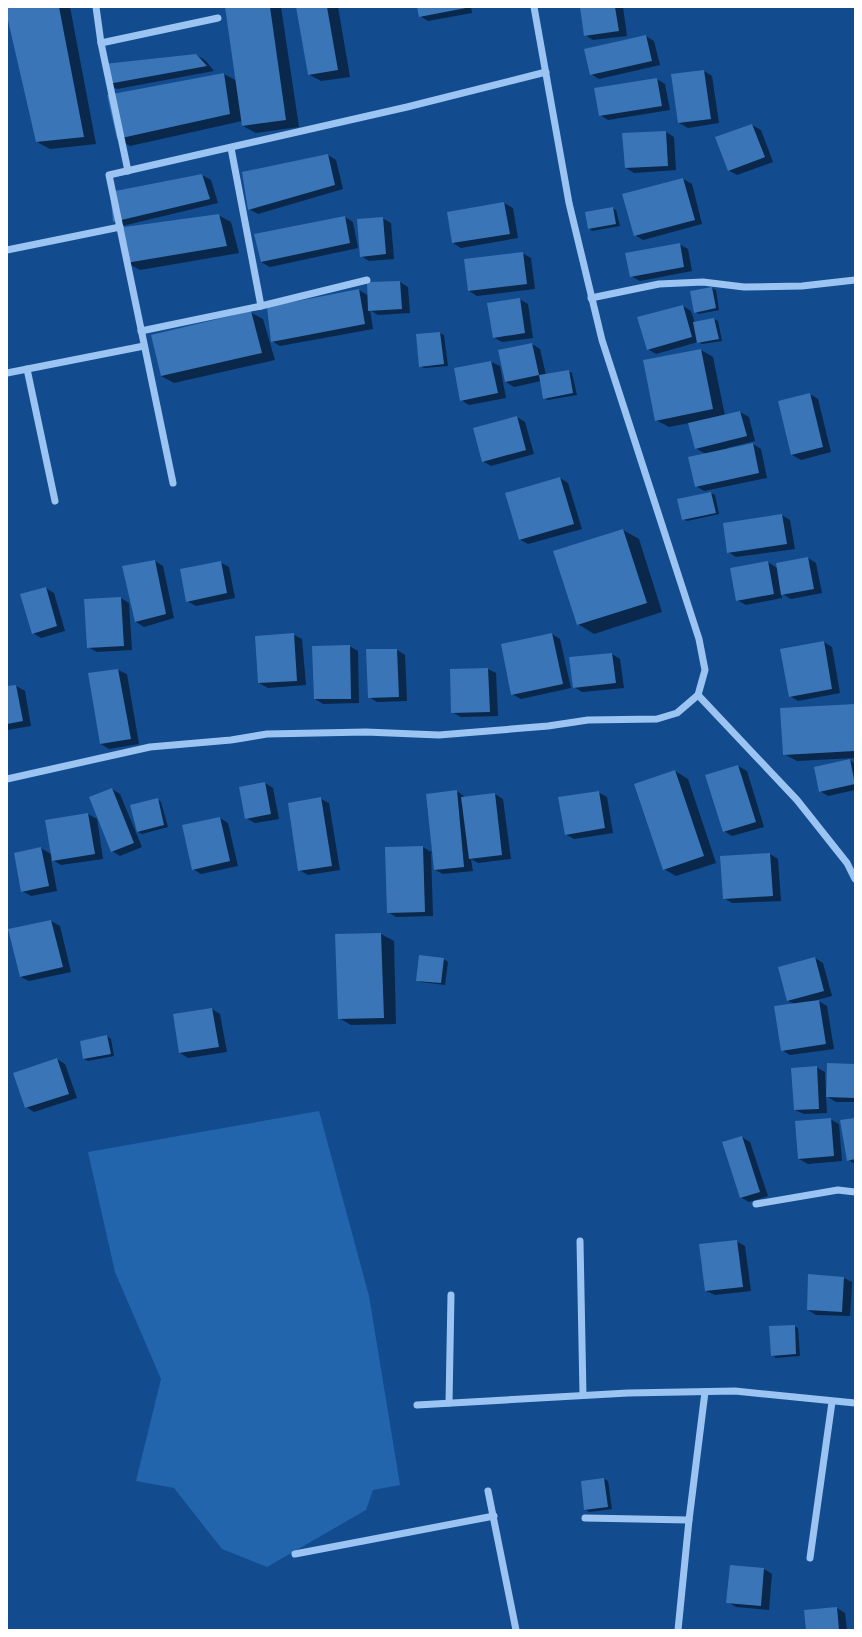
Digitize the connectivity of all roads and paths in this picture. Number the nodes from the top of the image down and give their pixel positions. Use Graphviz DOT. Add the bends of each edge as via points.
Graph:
graph roads {
  1 [pos="96,7"];
  2 [pos="534,7"];
  3 [pos="218,18"];
  4 [pos="101,42"];
  5 [pos="546,72"];
  6 [pos="231,148"];
  7 [pos="128,170"];
  8 [pos="120,227"];
  9 [pos="7,250"];
  10 [pos="367,280"];
  11 [pos="855,280"];
  12 [pos="591,298"];
  13 [pos="261,306"];
  14 [pos="141,331"];
  15 [pos="144,346"];
  16 [pos="28,369"];
  17 [pos="7,373"];
  18 [pos="173,483"];
  19 [pos="55,501"];
  20 [pos="698,695"];
  21 [pos="7,779"];
  22 [pos="855,879"];
  23 [pos="855,1192"];
  24 [pos="756,1204"];
  25 [pos="580,1241"];
  26 [pos="451,1295"];
  27 [pos="705,1392"];
  28 [pos="583,1395"];
  29 [pos="832,1402"];
  30 [pos="449,1403"];
  31 [pos="855,1403"];
  32 [pos="417,1405"];
  33 [pos="488,1491"];
  34 [pos="494,1516"];
  35 [pos="585,1518"];
  36 [pos="689,1520"];
  37 [pos="296,1554"];
  38 [pos="810,1558"];
  39 [pos="516,1630"];
  40 [pos="678,1630"];
  1 -- 4 [label="street"];
  2 -- 5 [label="street"];
  3 -- 4 [label="street"];
  4 -- 7 [label="street"];
  5 -- 6 [label="street"];
  5 -- 12 [label="street" via="569,203"];
  6 -- 7 [label="street"];
  6 -- 13 [label="street"];
  7 -- 8 [label="street" via="109,175"];
  8 -- 9 [label="street"];
  8 -- 14 [label="street"];
  10 -- 13 [label="street"];
  11 -- 12 [label="street" via="802,286 744,287 703,282 659,284"];
  12 -- 20 [label="street" via="602,340 699,639 705,670"];
  13 -- 14 [label="street"];
  14 -- 15 [label="street"];
  15 -- 16 [label="street"];
  15 -- 18 [label="street"];
  16 -- 17 [label="street"];
  16 -- 19 [label="street"];
  20 -- 21 [label="street" via="677,713 657,719 588,720 438,735 366,732 267,734 150,747"];
  20 -- 22 [label="street" via="797,800 847,863"];
  23 -- 24 [label="street" via="838,1190"];
  25 -- 28 [label="street"];
  26 -- 30 [label="street"];
  27 -- 28 [label="street"];
  27 -- 29 [label="street" via="735,1391"];
  27 -- 36 [label="street"];
  28 -- 30 [label="street"];
  29 -- 31 [label="street"];
  29 -- 38 [label="street"];
  30 -- 32 [label="street"];
  33 -- 34 [label="street"];
  34 -- 37 [label="street"];
  34 -- 39 [label="street"];
  35 -- 36 [label="street"];
  36 -- 40 [label="street"];
}
